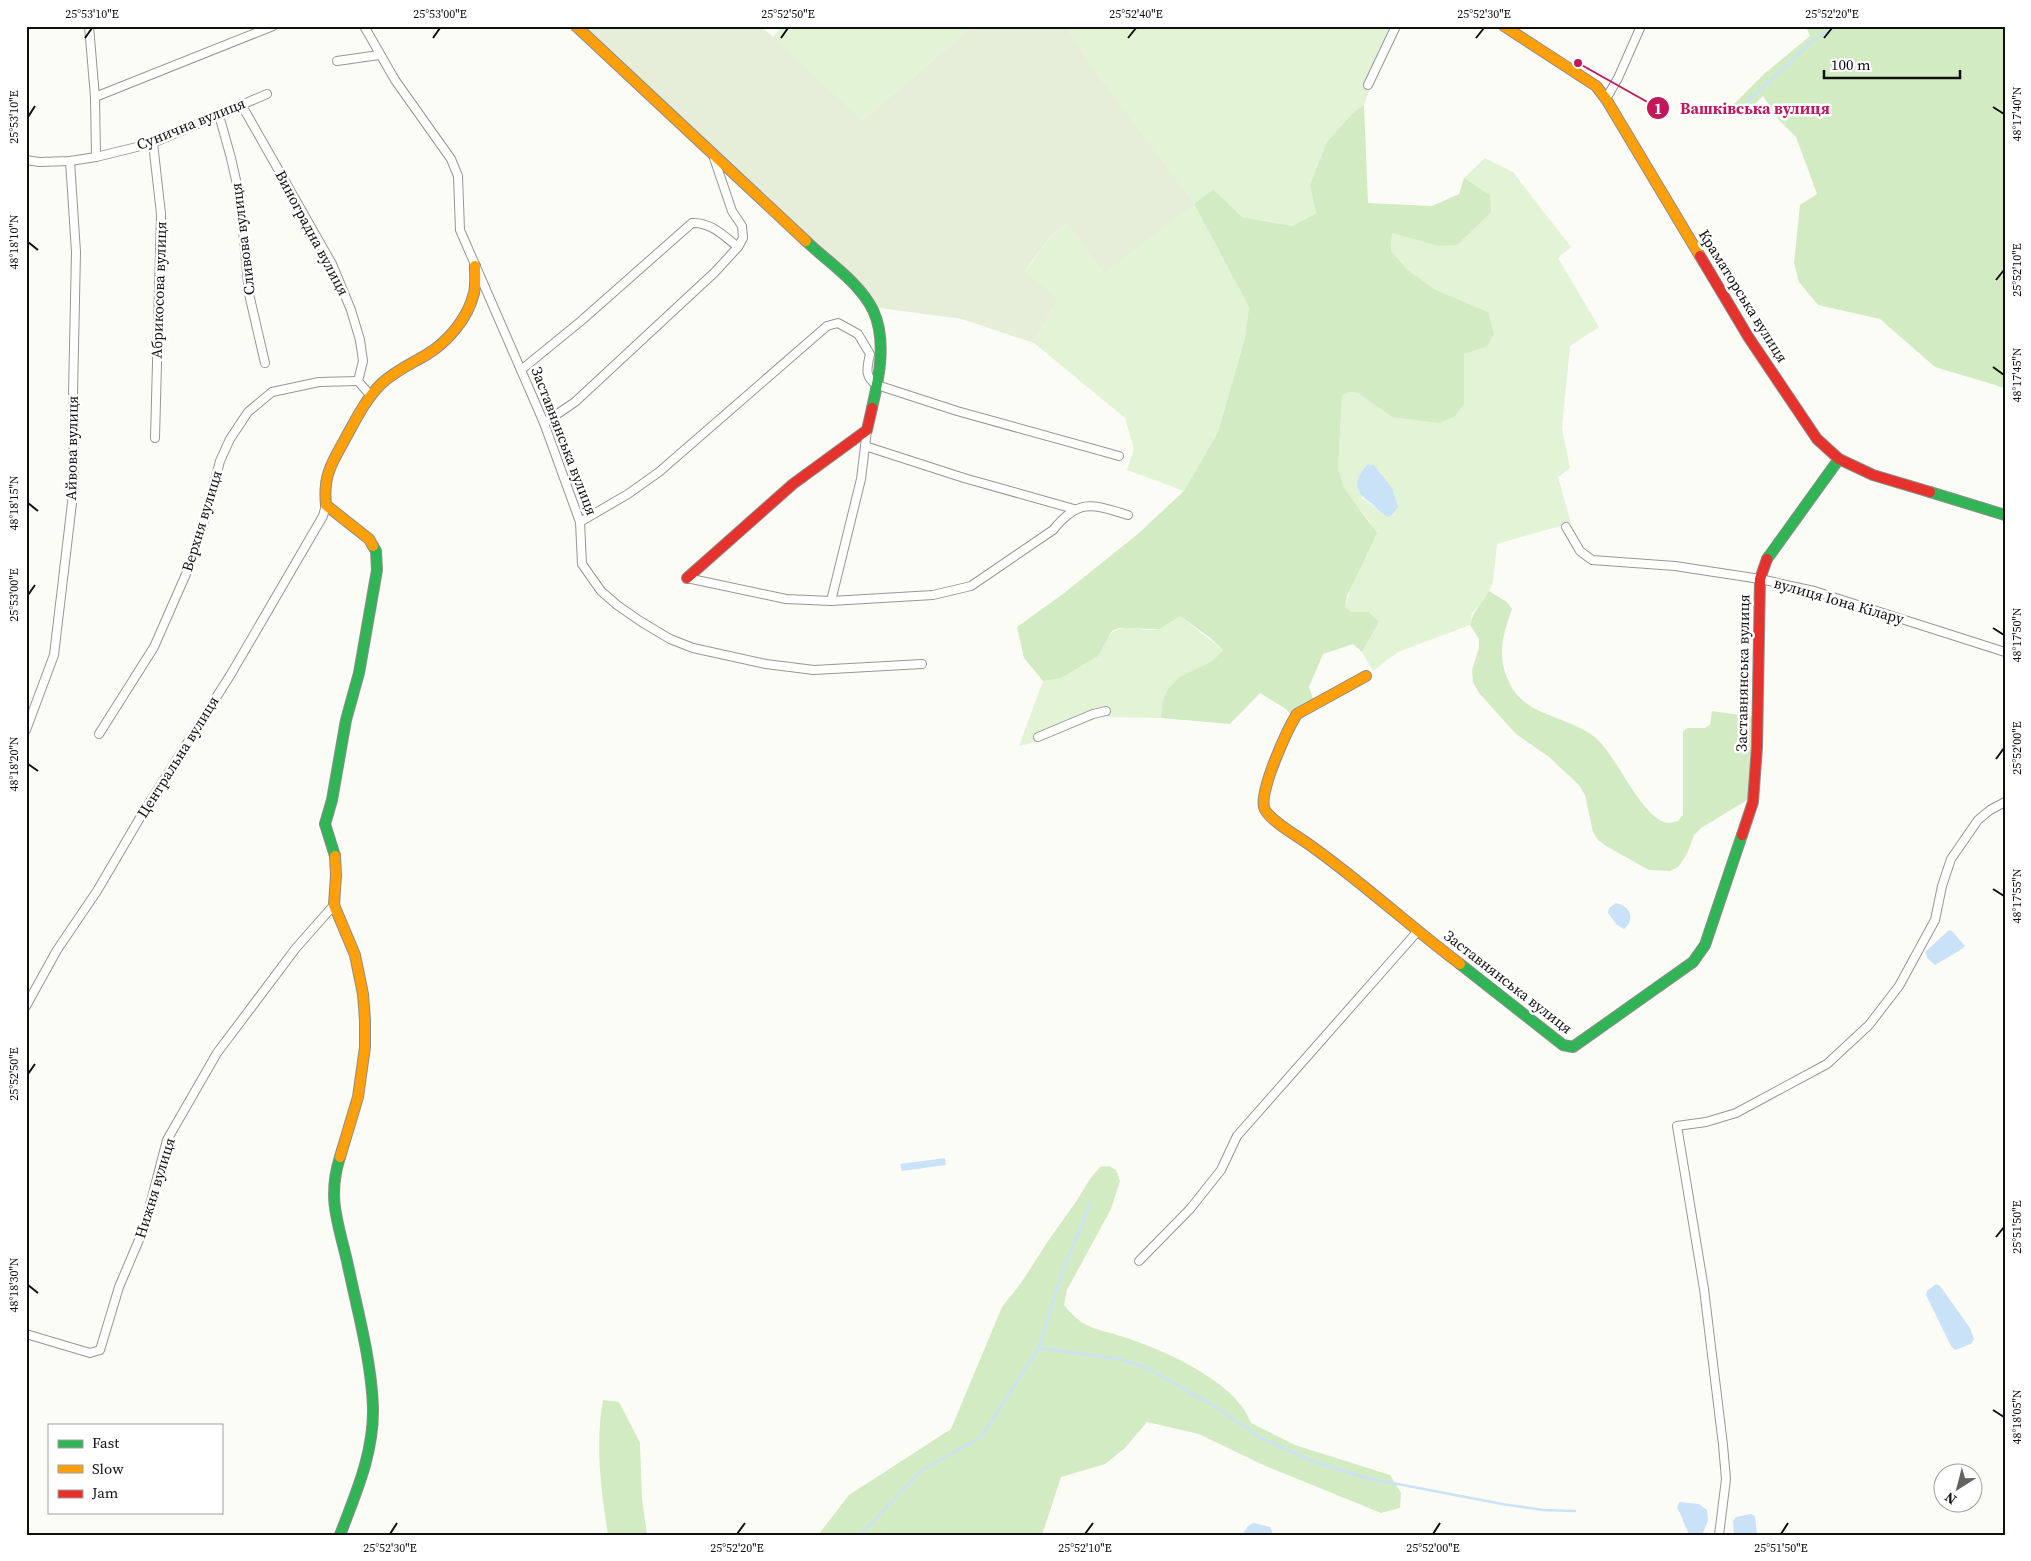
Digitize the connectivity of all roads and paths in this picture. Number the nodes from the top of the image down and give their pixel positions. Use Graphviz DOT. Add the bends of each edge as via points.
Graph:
graph roads {
  1 [pos="89,26"];
  2 [pos="273,26"];
  3 [pos="364,26"];
  4 [pos="576,26"];
  5 [pos="1396,26"];
  6 [pos="1504,26"];
  7 [pos="1641,26"];
  8 [pos="379,55"];
  9 [pos="337,61"];
  10 [pos="1368,85"];
  11 [pos="267,94"];
  12 [pos="95,97"];
  13 [pos="1606,99"];
  14 [pos="242,104"];
  15 [pos="219,116"];
  16 [pos="153,143"];
  17 [pos="714,156"];
  18 [pos="96,157"];
  19 [pos="26,160"];
  20 [pos="70,161"];
  21 [pos="738,247"];
  22 [pos="475,266"];
  23 [pos="264,363"];
  24 [pos="521,370"];
  25 [pos="358,381"];
  26 [pos="877,386"];
  27 [pos="370,395"];
  28 [pos="544,423"];
  29 [pos="867,430"];
  30 [pos="155,438"];
  31 [pos="866,446"];
  32 [pos="1120,456"];
  33 [pos="1838,459"];
  34 [pos="326,505"];
  35 [pos="1074,509"];
  36 [pos="1128,516"];
  37 [pos="2005,516"];
  38 [pos="580,522"];
  39 [pos="1566,527"];
  40 [pos="688,578"];
  41 [pos="1760,579"];
  42 [pos="831,601"];
  43 [pos="2005,652"];
  44 [pos="922,664"];
  45 [pos="1366,676"];
  46 [pos="1106,711"];
  47 [pos="26,730"];
  48 [pos="99,734"];
  49 [pos="1038,737"];
  50 [pos="2005,802"];
  51 [pos="334,905"];
  52 [pos="1418,932"];
  53 [pos="26,1006"];
  54 [pos="1139,1261"];
  55 [pos="26,1334"];
  56 [pos="340,1535"];
  57 [pos="1719,1535"];
  1 -- 12 [label="street"];
  2 -- 12 [label="street"];
  3 -- 8 [label="street, Заставнянська вулиця"];
  4 -- 17 [label="street"];
  5 -- 10 [label="street"];
  6 -- 13 [label="street, Краматорська вулиця" via="1578,73 1596,86"];
  7 -- 13 [label="street"];
  8 -- 9 [label="street"];
  8 -- 22 [label="street, Заставнянська вулиця" via="451,159 458,176 460,230"];
  11 -- 14 [label="street, Сунична вулиця"];
  12 -- 18 [label="street"];
  13 -- 33 [label="street, Краматорська вулиця" via="1749,338 1817,439"];
  14 -- 15 [label="street, Сунична вулиця"];
  14 -- 25 [label="street, Виноградна вулиця" via="332,264 344,292 360,340 362,361"];
  15 -- 16 [label="street, Сунична вулиця"];
  15 -- 23 [label="street, Сливова вулиця" via="240,198 248,286"];
  16 -- 18 [label="street, Сунична вулиця"];
  16 -- 30 [label="street, Абрикосова вулиця" via="161,214"];
  17 -- 21 [label="street" via="732,211 742,226 743,238"];
  17 -- 26 [label="street" via="862,295 874,312 879,336"];
  18 -- 20 [label="street, Сунична вулиця"];
  19 -- 20 [label="street, Сунична вулиця"];
  20 -- 47 [label="street, Айвова вулиця" via="76,252 74,486 54,654"];
  21 -- 24 [label="street" via="714,228 692,223"];
  21 -- 28 [label="street" via="576,402"];
  22 -- 24 [label="street, Заставнянська вулиця"];
  22 -- 27 [label="street" via="474,292 469,309 458,325 434,350 383,382"];
  24 -- 28 [label="street, Заставнянська вулиця"];
  25 -- 27 [label="street"];
  25 -- 48 [label="street, Верхня вулиця" via="319,382 272,392 248,412 220,461 202,529 154,647"];
  26 -- 29 [label="street"];
  26 -- 32 [label="street"];
  26 -- 38 [label="street" via="866,372 870,354 858,334 838,323 827,326 659,472"];
  27 -- 34 [label="street" via="328,468 323,487"];
  28 -- 38 [label="street, Заставнянська вулиця"];
  29 -- 31 [label="street"];
  29 -- 40 [label="street" via="794,484"];
  31 -- 35 [label="street"];
  31 -- 42 [label="street"];
  33 -- 37 [label="street, Краматорська вулиця" via="1873,475"];
  33 -- 41 [label="street, Заставнянська вулиця" via="1768,557"];
  34 -- 51 [label="street" via="369,539 376,551 377,570 359,673 325,824 336,859"];
  34 -- 53 [label="street, Центральна вулиця" via="231,674 57,950"];
  35 -- 36 [label="street" via="1096,507"];
  35 -- 42 [label="street" via="1053,530 971,586 933,595"];
  38 -- 44 [label="street, Заставнянська вулиця" via="582,564 601,591 670,639 693,648 766,664 814,670"];
  39 -- 41 [label="street, вулиця Іона Кілару" via="1580,551 1592,560 1675,566"];
  40 -- 42 [label="street" via="786,599"];
  41 -- 43 [label="street, вулиця Іона Кілару" via="1814,591"];
  41 -- 52 [label="street, Заставнянська вулиця" via="1757,747 1752,802 1705,945 1693,962 1598,1027 1580,1043 1567,1047"];
  45 -- 52 [label="street, Заставнянська вулиця" via="1297,714 1268,782 1264,809"];
  46 -- 49 [label="street"];
  50 -- 57 [label="street" via="1978,820 1951,858 1935,920 1899,986 1869,1025 1826,1064 1736,1113 1677,1126 1704,1289 1724,1445 1726,1480"];
  51 -- 55 [label="street, Нижня вулиця" via="291,955 217,1053 167,1140 144,1228 119,1287 100,1350 90,1353"];
  51 -- 56 [label="street" via="350,940 361,977 365,1048 352,1122 332,1196 364,1334 374,1412 368,1457"];
  52 -- 54 [label="street" via="1237,1136 1221,1170"];
}
